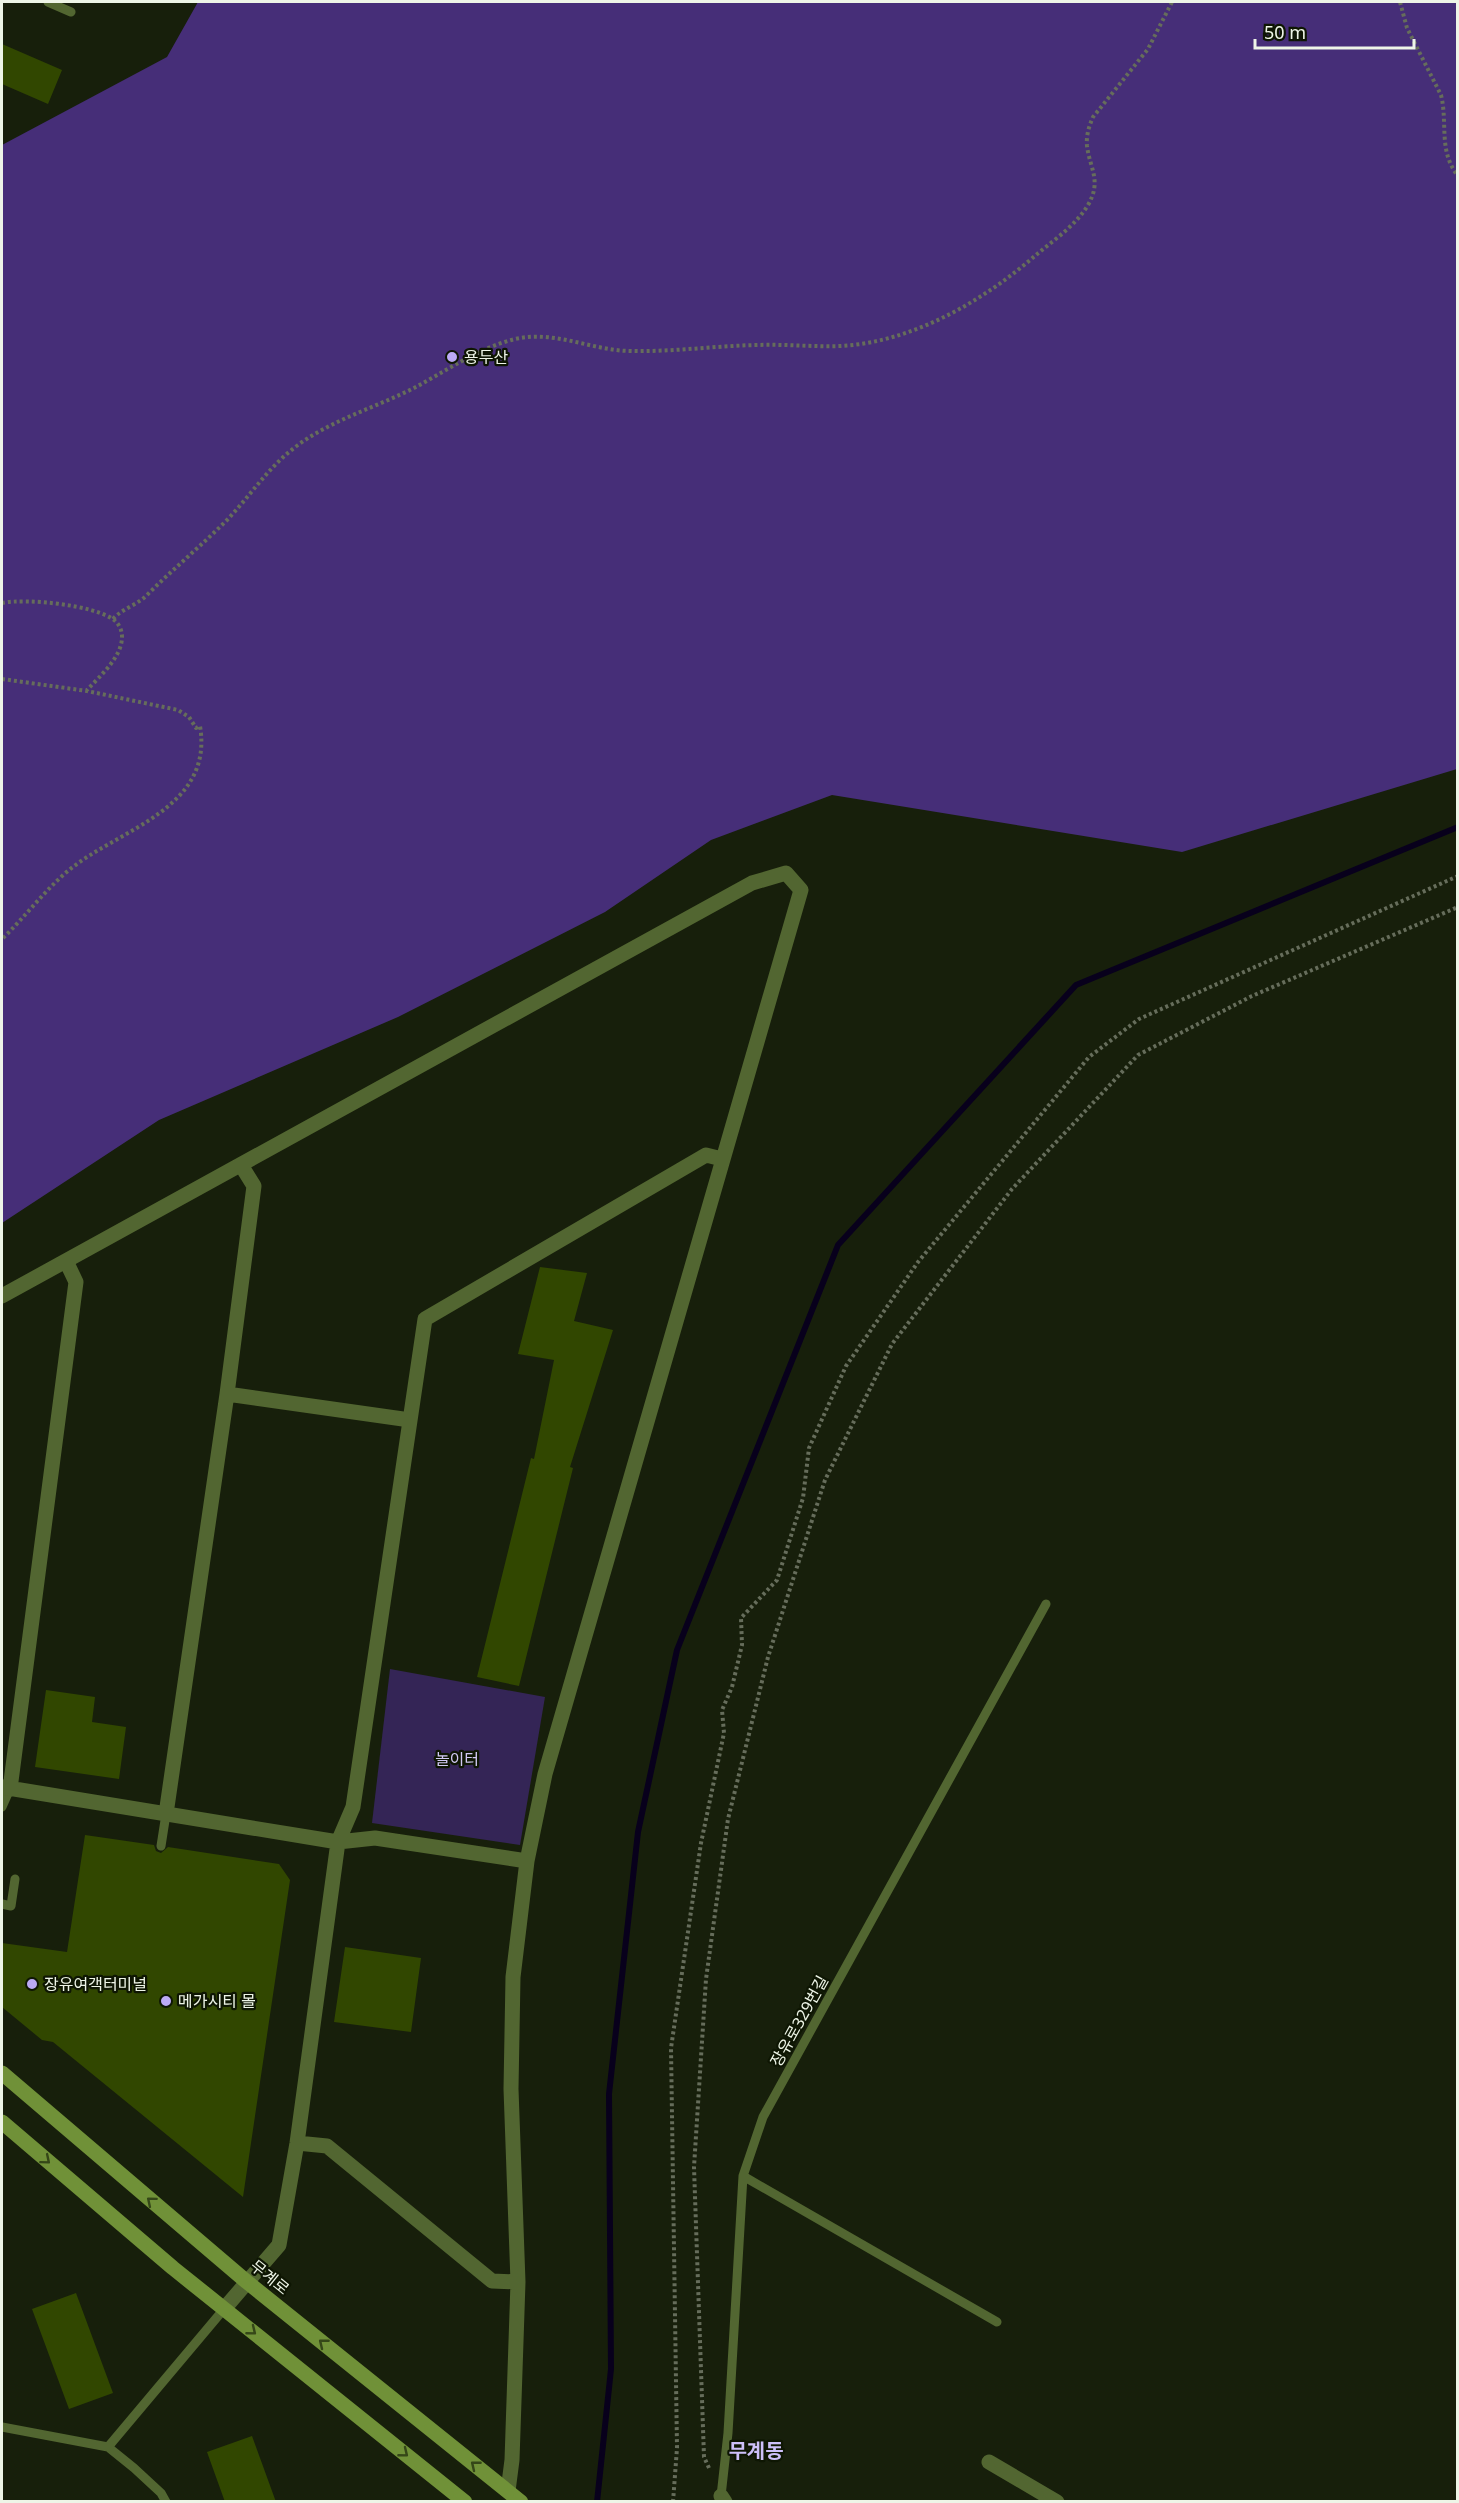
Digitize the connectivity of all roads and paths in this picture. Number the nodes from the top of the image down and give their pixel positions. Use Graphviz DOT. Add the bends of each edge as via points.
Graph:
graph roads {
  1 [pos="48,2"];
  2 [pos="1172,2"];
  3 [pos="1400,2"];
  4 [pos="71,12"];
  5 [pos="1458,176"];
  6 [pos="2,603"];
  7 [pos="113,619"];
  8 [pos="2,678"];
  9 [pos="87,691"];
  10 [pos="1458,876"];
  11 [pos="1458,907"];
  12 [pos="2,939"];
  13 [pos="722,1160"];
  14 [pos="241,1165"];
  15 [pos="66,1261"];
  16 [pos="2,1296"];
  17 [pos="227,1394"];
  18 [pos="410,1420"];
  19 [pos="1046,1604"];
  20 [pos="6,1788"];
  21 [pos="2,1807"];
  22 [pos="166,1814"];
  23 [pos="338,1842"];
  24 [pos="161,1846"];
  25 [pos="527,1860"];
  26 [pos="15,1879"];
  27 [pos="2,1904"];
  28 [pos="2,2073"];
  29 [pos="2,2122"];
  30 [pos="297,2142"];
  31 [pos="743,2176"];
  32 [pos="247,2282"];
  33 [pos="518,2282"];
  34 [pos="224,2309"];
  35 [pos="997,2322"];
  36 [pos="2,2427"];
  37 [pos="108,2447"];
  38 [pos="988,2463"];
  39 [pos="508,2491"];
  40 [pos="723,2499"];
  41 [pos="166,2502"];
  42 [pos="465,2502"];
  43 [pos="521,2502"];
  44 [pos="673,2502"];
  45 [pos="1057,2502"];
  1 -- 4 [label="lane"];
  2 -- 7 [label="path" via="1148,48 1093,117 1088,129 1087,146 1096,178 1088,205 1068,228 1018,271 976,300 906,332 844,346 756,345 625,351 540,336 496,345 300,443 280,459 228,519 144,598"];
  3 -- 5 [label="path" via="1407,28 1441,95 1444,146"];
  6 -- 7 [label="path" via="55,603"];
  7 -- 9 [label="path" via="120,625 119,650"];
  8 -- 9 [label="path"];
  9 -- 12 [label="path" via="178,710 189,717 196,728 200,726 200,764 189,784 150,821 68,871"];
  10 -- 44 [label="path" via="1139,1019 1089,1057 918,1262 846,1366 809,1448 803,1498 777,1580 741,1618 742,1645 722,1710 724,1733 701,1843 671,2048 677,2424"];
  11 -- 40 [label="path" via="1252,996 1138,1054 1012,1189 892,1344 825,1480 768,1657 728,1819 706,1980 694,2167 704,2457"];
  13 -- 14 [label="street" via="801,890 786,873 752,883"];
  13 -- 18 [label="street" via="706,1155 425,1319"];
  13 -- 25 [label="street" via="548,1763"];
  14 -- 15 [label="street"];
  14 -- 17 [label="street" via="254,1186"];
  15 -- 16 [label="street"];
  15 -- 20 [label="street" via="76,1282"];
  17 -- 18 [label="street"];
  17 -- 22 [label="street"];
  18 -- 23 [label="street" via="353,1807"];
  19 -- 31 [label="lane, 장유로329번길" via="763,2117"];
  20 -- 21 [label="lane"];
  20 -- 22 [label="street"];
  22 -- 23 [label="street"];
  22 -- 24 [label="lane"];
  23 -- 25 [label="street" via="375,1838"];
  23 -- 30 [label="street"];
  25 -- 33 [label="street" via="513,1977 511,2089"];
  26 -- 27 [label="lane" via="11,1906"];
  32 -- 28 [label="main road, 무계로, one-way"];
  29 -- 34 [label="main road, one-way"];
  30 -- 32 [label="street" via="279,2245"];
  30 -- 33 [label="street" via="327,2146 492,2281"];
  31 -- 35 [label="lane"];
  31 -- 40 [label="lane, 장유로329번길"];
  32 -- 34 [label="street"];
  39 -- 32 [label="main road, 무계로, one-way"];
  33 -- 39 [label="street"];
  34 -- 37 [label="lane"];
  34 -- 42 [label="main road, one-way"];
  36 -- 37 [label="lane"];
  37 -- 41 [label="lane" via="141,2474"];
  38 -- 45 [label="street"];
  39 -- 43 [label="main road, 무계로"];
}
